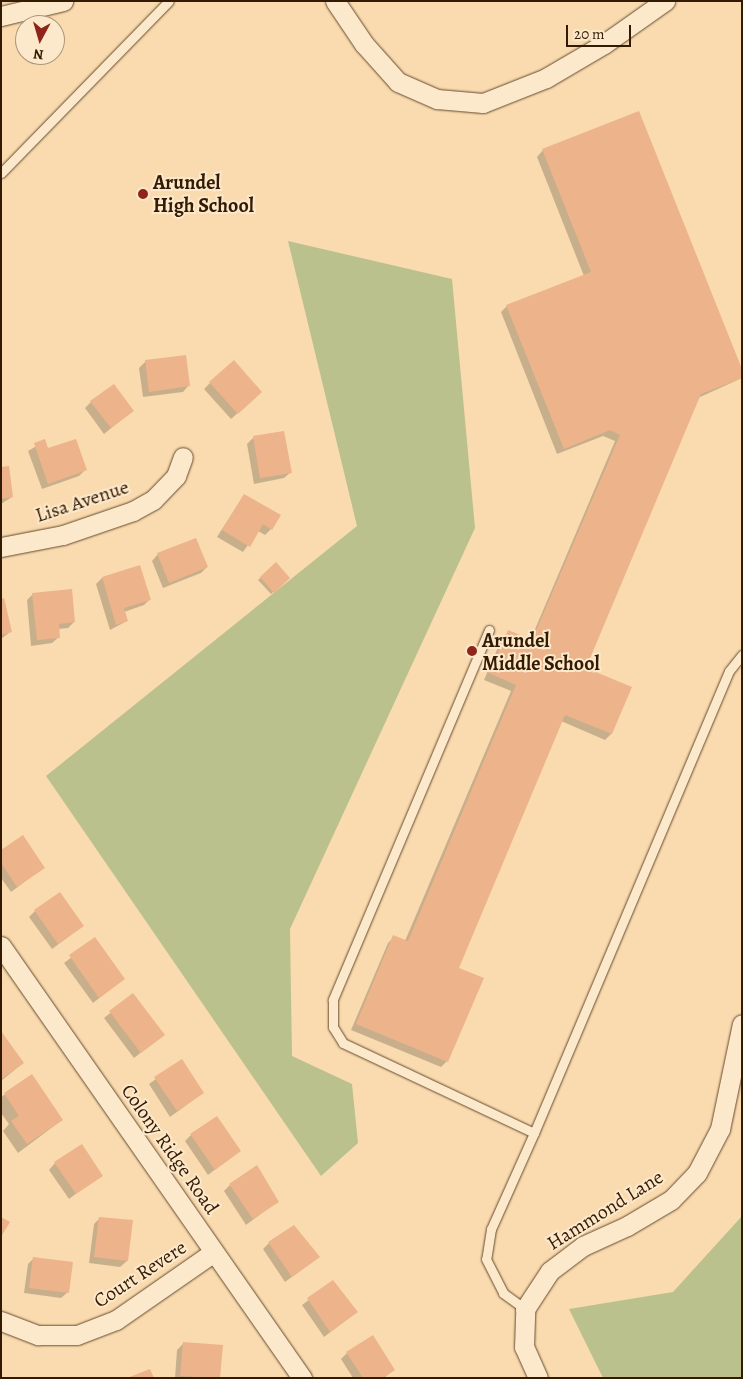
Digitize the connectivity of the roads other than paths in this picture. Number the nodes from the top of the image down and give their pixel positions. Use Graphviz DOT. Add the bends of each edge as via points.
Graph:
graph roads {
  1 [pos="63,1"];
  2 [pos="169,1"];
  3 [pos="335,1"];
  4 [pos="665,1"];
  5 [pos="1,16"];
  6 [pos="1,173"];
  7 [pos="183,457"];
  8 [pos="1,547"];
  9 [pos="489,630"];
  10 [pos="742,654"];
  11 [pos="1,946"];
  12 [pos="742,1024"];
  13 [pos="534,1133"];
  14 [pos="214,1252"];
  15 [pos="525,1309"];
  16 [pos="1,1321"];
  17 [pos="302,1378"];
  18 [pos="538,1378"];
  1 -- 5 [label="street"];
  2 -- 6 [label="lane"];
  3 -- 4 [label="street" via="364,44 398,82 437,99 483,103 546,78 604,44"];
  7 -- 8 [label="street, Lisa Avenue" via="176,476 153,500 133,512 63,535"];
  9 -- 13 [label="lane" via="333,1000 333,1026 343,1044"];
  10 -- 13 [label="lane" via="729,671"];
  11 -- 14 [label="street, Colony Ridge Road"];
  12 -- 15 [label="street, Hammond Lane" via="720,1129 697,1173 670,1200 627,1226 583,1246 550,1271"];
  13 -- 15 [label="lane" via="491,1229 486,1259 503,1293"];
  14 -- 16 [label="street, Court Revere" via="116,1320 77,1335 38,1335"];
  14 -- 17 [label="street, Colony Ridge Road"];
  15 -- 18 [label="street" via="524,1347"];
}
